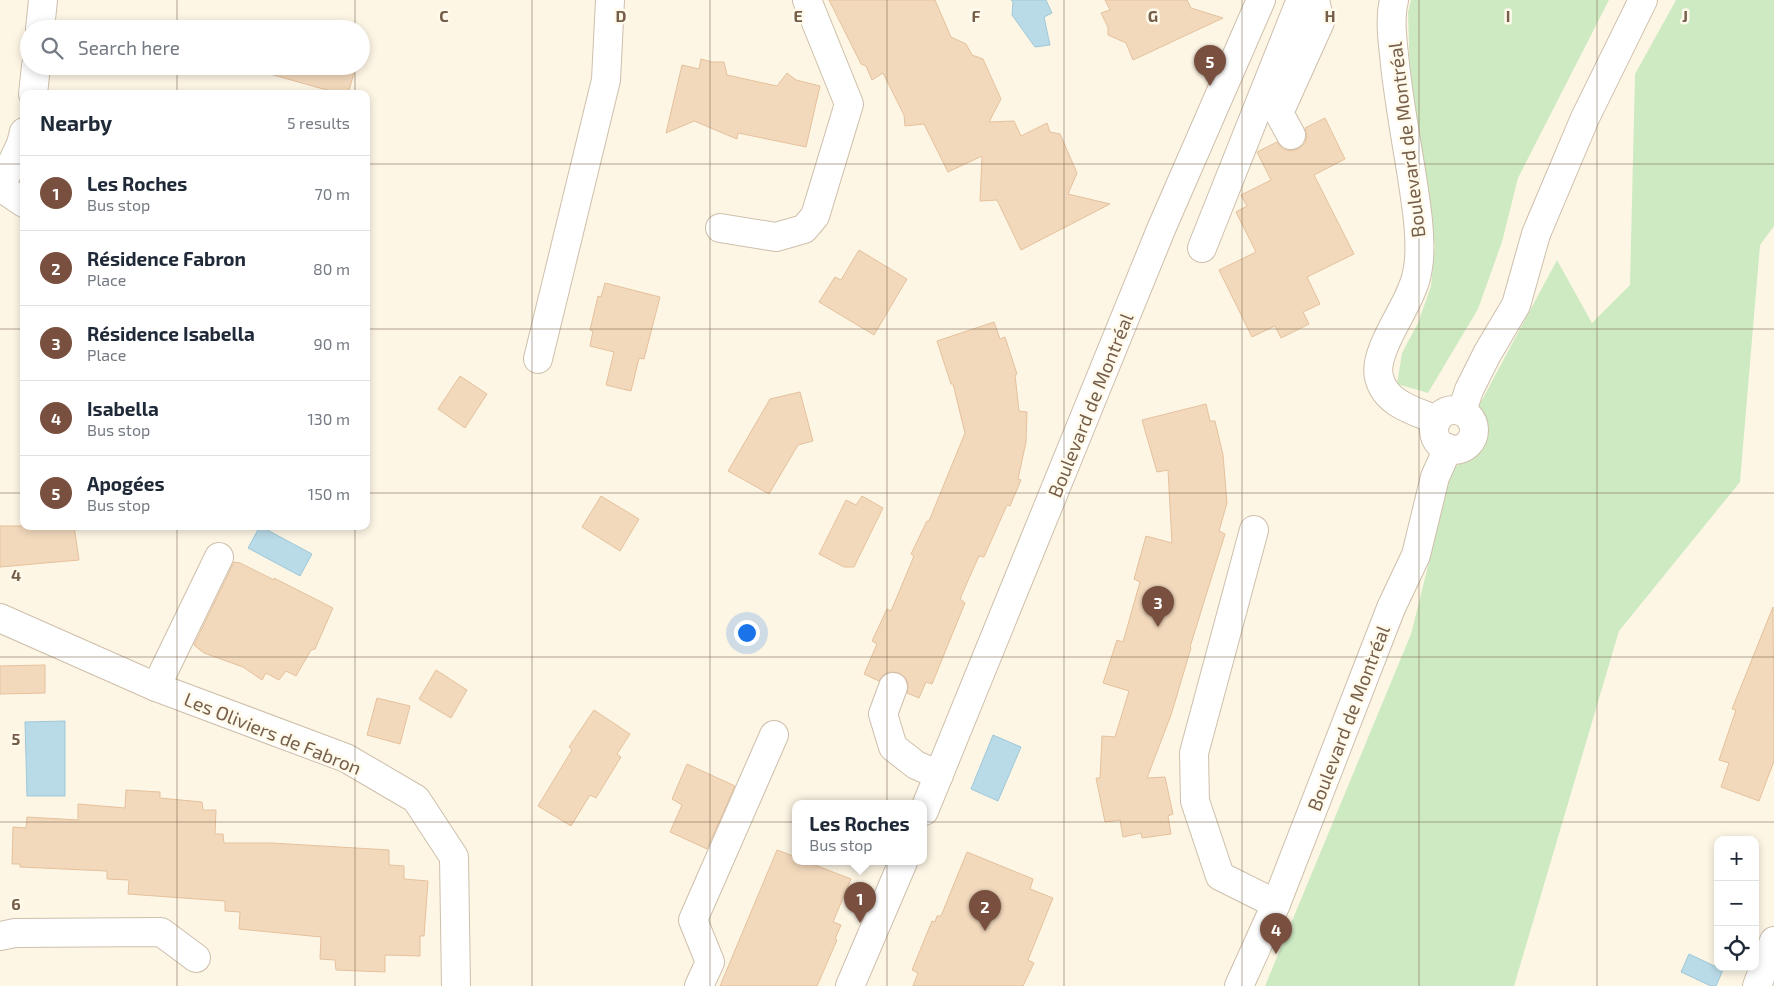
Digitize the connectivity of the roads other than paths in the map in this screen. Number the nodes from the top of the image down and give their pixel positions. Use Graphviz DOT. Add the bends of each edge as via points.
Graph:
graph roads {
  1 [pos="43,0"];
  2 [pos="610,0"];
  3 [pos="807,0"];
  4 [pos="1261,0"];
  5 [pos="1314,0"];
  6 [pos="1394,0"];
  7 [pos="1643,0"];
  8 [pos="41,20"];
  9 [pos="35,75"];
  10 [pos="33,90"];
  11 [pos="1291,135"];
  12 [pos="20,146"];
  13 [pos="0,188"];
  14 [pos="20,200"];
  15 [pos="720,228"];
  16 [pos="1202,248"];
  17 [pos="538,359"];
  18 [pos="1450,415"];
  19 [pos="1448,448"];
  20 [pos="1254,530"];
  21 [pos="219,557"];
  22 [pos="0,618"];
  23 [pos="156,687"];
  24 [pos="893,687"];
  25 [pos="774,735"];
  26 [pos="939,774"];
  27 [pos="927,804"];
  28 [pos="901,865"];
  29 [pos="1276,904"];
  30 [pos="0,936"];
  31 [pos="1774,941"];
  32 [pos="196,958"];
  33 [pos="456,986"];
  34 [pos="699,986"];
  35 [pos="850,986"];
  36 [pos="1239,986"];
  37 [pos="1757,986"];
  1 -- 8 [label="street"];
  2 -- 17 [label="street" via="606,80"];
  3 -- 15 [label="street" via="849,104 815,216 804,228 776,237"];
  4 -- 26 [label="street, Boulevard de Montréal" via="1162,227"];
  5 -- 11 [label="street" via="1320,22 1279,113"];
  5 -- 16 [label="street" via="1298,6"];
  6 -- 18 [label="street, Boulevard de Montréal" via="1392,44 1419,227 1419,260 1412,289 1379,360 1378,376 1386,391 1406,408"];
  7 -- 18 [label="street" via="1585,118 1536,234 1516,305 1469,390"];
  9 -- 10 [label="street"];
  12 -- 13 [label="street"];
  13 -- 14 [label="street"];
  18 -- 19 [label="street" via="1434,433 1441,445"];
  18 -- 19 [label="street" via="1469,415 1473,422 1473,437 1462,448"];
  19 -- 29 [label="street, Boulevard de Montréal" via="1435,477 1416,555 1380,634"];
  20 -- 29 [label="street" via="1194,753 1196,801 1220,876"];
  21 -- 23 [label="street"];
  22 -- 23 [label="street, Les Oliviers de Fabron"];
  23 -- 33 [label="street, Les Oliviers de Fabron" via="346,758 416,799 454,857"];
  24 -- 26 [label="street" via="883,714 893,746 916,765"];
  25 -- 34 [label="street" via="693,920 710,962"];
  26 -- 27 [label="street, Boulevard de Montréal"];
  28 -- 35 [label="street"];
  29 -- 36 [label="street, Boulevard de Montréal"];
  30 -- 32 [label="street" via="15,933 161,932"];
  31 -- 37 [label="street"];
}
